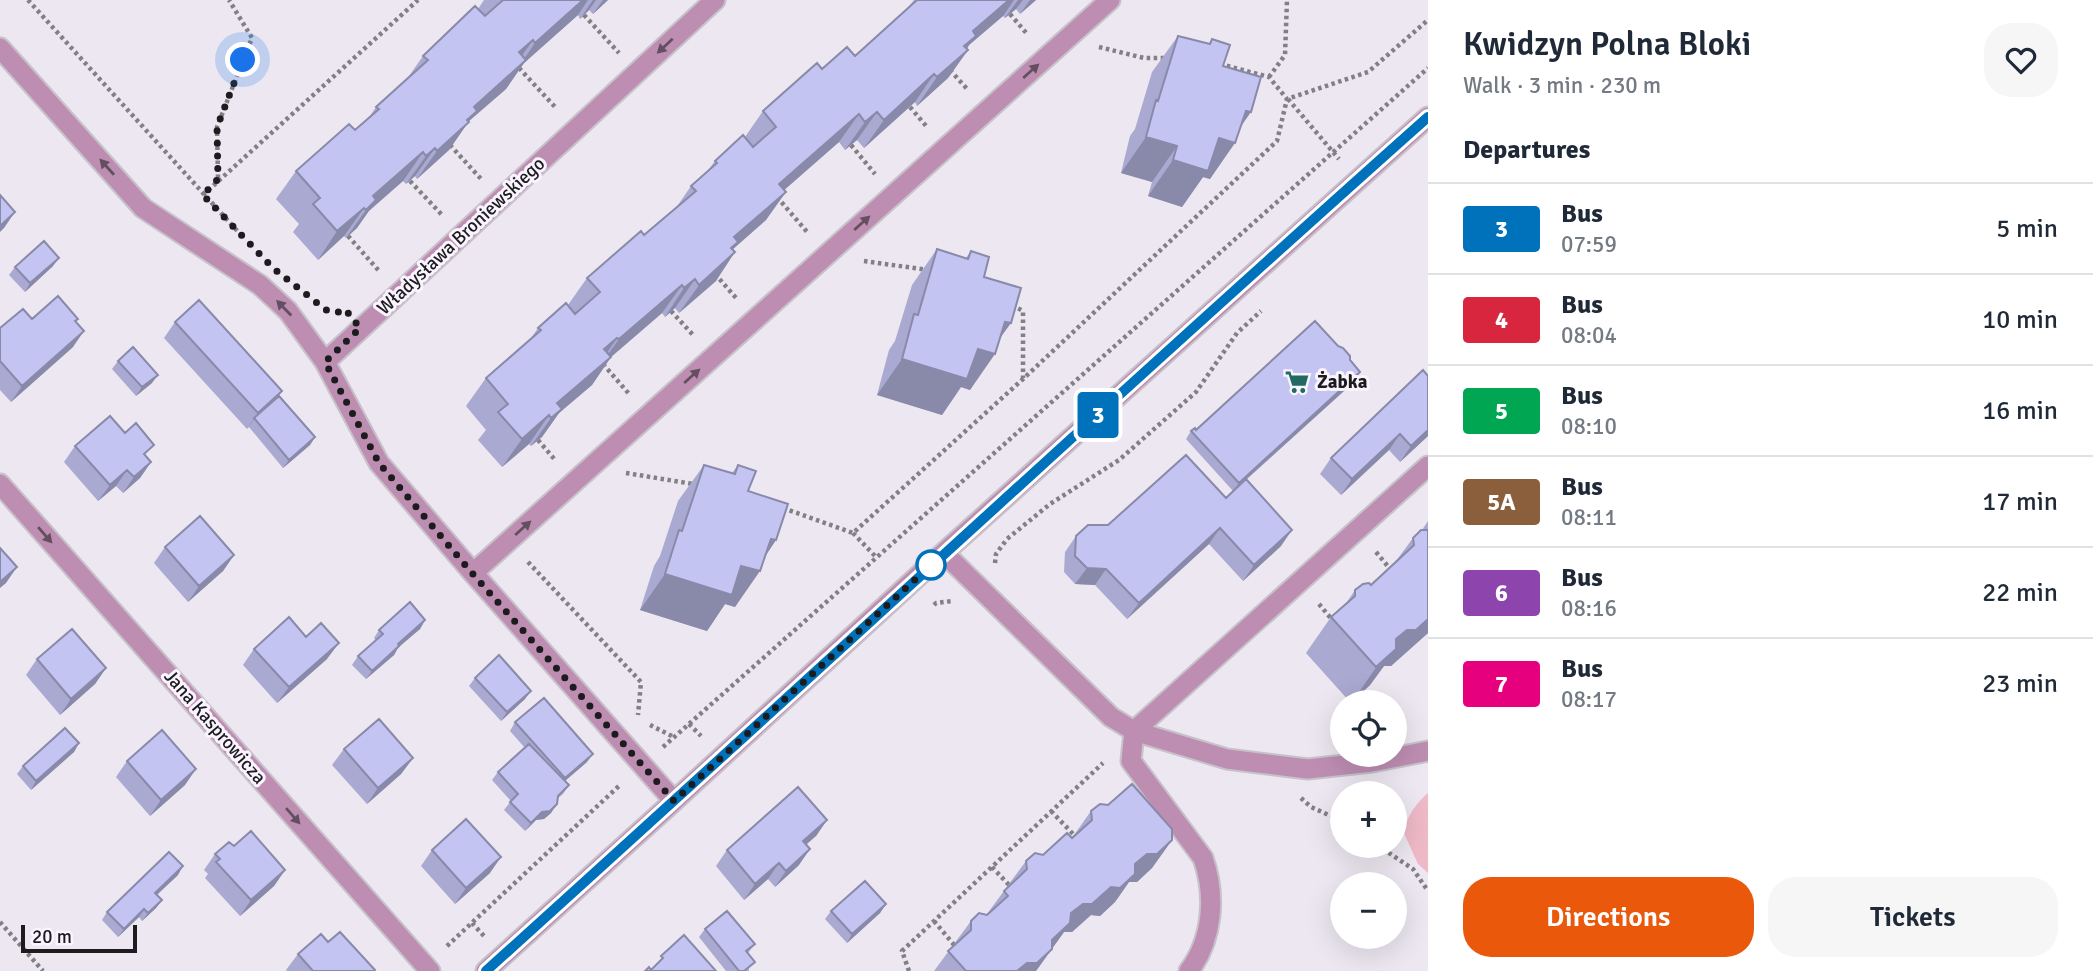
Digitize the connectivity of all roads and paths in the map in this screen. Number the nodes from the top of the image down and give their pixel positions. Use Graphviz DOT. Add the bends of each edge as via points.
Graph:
graph roads {
  1 [pos="28,0"];
  2 [pos="229,0"];
  3 [pos="418,0"];
  4 [pos="715,0"];
  5 [pos="1110,0"];
  6 [pos="1287,0"];
  7 [pos="584,15"];
  8 [pos="1010,15"];
  9 [pos="1428,20"];
  10 [pos="1030,37"];
  11 [pos="1092,45"];
  12 [pos="0,47"];
  13 [pos="623,58"];
  14 [pos="1169,58"];
  15 [pos="1213,62"];
  16 [pos="519,68"];
  17 [pos="1428,68"];
  18 [pos="950,69"];
  19 [pos="1269,77"];
  20 [pos="969,91"];
  21 [pos="1287,99"];
  22 [pos="910,107"];
  23 [pos="562,114"];
  24 [pos="1428,117"];
  25 [pos="928,128"];
  26 [pos="450,145"];
  27 [pos="851,145"];
  28 [pos="1332,151"];
  29 [pos="876,174"];
  30 [pos="218,179"];
  31 [pos="410,181"];
  32 [pos="485,183"];
  33 [pos="203,195"];
  34 [pos="776,197"];
  35 [pos="446,219"];
  36 [pos="810,234"];
  37 [pos="348,236"];
  38 [pos="249,243"];
  39 [pos="825,256"];
  40 [pos="933,271"];
  41 [pos="715,273"];
  42 [pos="382,276"];
  43 [pos="738,299"];
  44 [pos="1002,299"];
  45 [pos="671,310"];
  46 [pos="695,337"];
  47 [pos="325,362"];
  48 [pos="603,364"];
  49 [pos="1023,379"];
  50 [pos="630,395"];
  51 [pos="538,440"];
  52 [pos="556,461"];
  53 [pos="1428,466"];
  54 [pos="590,467"];
  55 [pos="0,484"];
  56 [pos="699,485"];
  57 [pos="774,505"];
  58 [pos="853,533"];
  59 [pos="944,553"];
  60 [pos="877,558"];
  61 [pos="472,573"];
  62 [pos="1135,731"];
  63 [pos="1428,751"];
  64 [pos="643,765"];
  65 [pos="674,801"];
  66 [pos="1051,811"];
  67 [pos="1075,836"];
  68 [pos="1396,858"];
  69 [pos="992,867"];
  70 [pos="1010,886"];
  71 [pos="1428,891"];
  72 [pos="934,921"];
  73 [pos="0,922"];
  74 [pos="955,946"];
  75 [pos="428,969"];
  76 [pos="43,971"];
  77 [pos="486,971"];
  78 [pos="909,971"];
  79 [pos="1189,971"];
  1 -- 33 [label="path"];
  2 -- 30 [label="path" via="252,38 217,127"];
  3 -- 30 [label="path"];
  4 -- 47 [label="street, Władysława Broniewskiego, one-way"];
  39 -- 5 [label="street, one-way"];
  6 -- 19 [label="path" via="1285,54"];
  7 -- 13 [label="path"];
  8 -- 10 [label="path"];
  9 -- 21 [label="path" via="1368,72"];
  11 -- 14 [label="path" via="1144,58"];
  47 -- 12 [label="street, one-way" via="288,311 260,285 143,208"];
  15 -- 19 [label="path"];
  16 -- 23 [label="path"];
  17 -- 28 [label="path"];
  18 -- 20 [label="path"];
  19 -- 21 [label="path"];
  21 -- 28 [label="path"];
  21 -- 49 [label="path" via="1277,141"];
  22 -- 25 [label="path"];
  24 -- 59 [label="street"];
  26 -- 32 [label="path"];
  27 -- 29 [label="path"];
  28 -- 60 [label="path"];
  30 -- 33 [label="path"];
  31 -- 35 [label="path"];
  33 -- 38 [label="path"];
  34 -- 36 [label="path"];
  37 -- 42 [label="path"];
  39 -- 40 [label="path"];
  54 -- 39 [label="street, one-way"];
  41 -- 43 [label="path"];
  44 -- 49 [label="path" via="1023,311"];
  45 -- 46 [label="path"];
  47 -- 61 [label="street" via="379,463"];
  48 -- 50 [label="path"];
  49 -- 58 [label="path"];
  51 -- 52 [label="path"];
  53 -- 62 [label="street"];
  54 -- 56 [label="path"];
  61 -- 54 [label="street, one-way"];
  55 -- 75 [label="street, Jana Kasprowicza, one-way"];
  57 -- 58 [label="path"];
  58 -- 60 [label="path"];
  59 -- 62 [label="street" via="1111,717"];
  59 -- 65 [label="street"];
  60 -- 64 [label="path"];
  61 -- 64 [label="street"];
  62 -- 63 [label="street" via="1227,759 1307,769"];
  62 -- 66 [label="path"];
  62 -- 79 [label="street" via="1131,761 1203,858 1209,874 1211,909 1205,943"];
  64 -- 65 [label="street"];
  64 -- 75 [label="path"];
  65 -- 77 [label="street"];
  66 -- 67 [label="path"];
  66 -- 69 [label="path"];
  68 -- 71 [label="path" via="1413,870"];
  69 -- 70 [label="path"];
  69 -- 72 [label="path"];
  72 -- 74 [label="path"];
  72 -- 78 [label="path" via="902,951"];
  73 -- 76 [label="path"];
}
